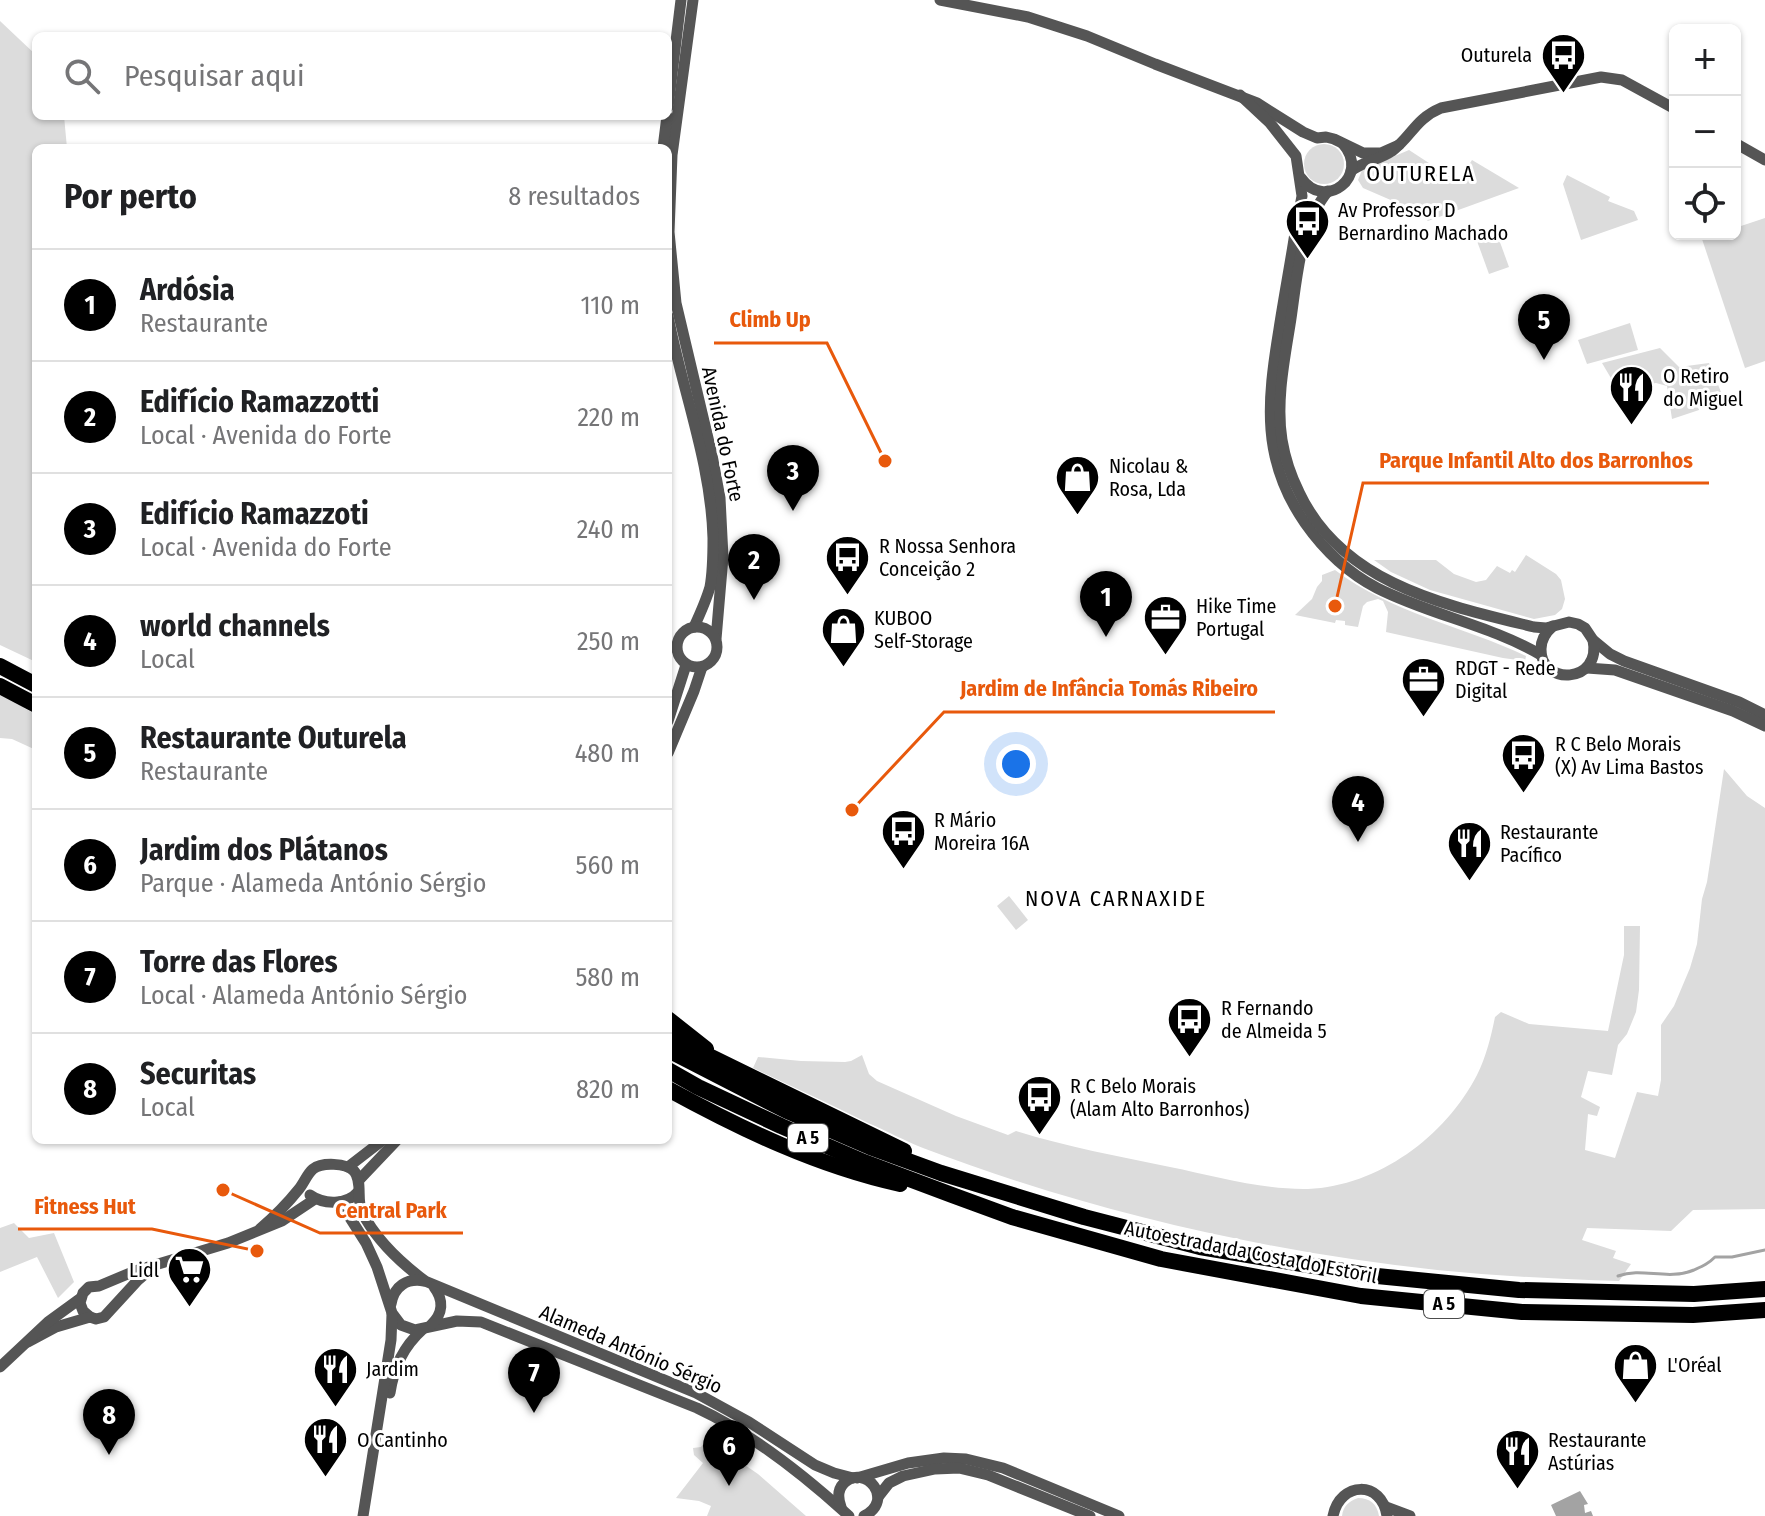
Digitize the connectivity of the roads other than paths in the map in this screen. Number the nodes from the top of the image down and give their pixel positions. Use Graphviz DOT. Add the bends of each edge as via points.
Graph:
graph roads {
  1 [pos="681,0"];
  2 [pos="693,0"];
  3 [pos="940,0"];
  4 [pos="672,74"];
  5 [pos="1240,95"];
  6 [pos="1669,105"];
  7 [pos="666,120"];
  8 [pos="1317,138"];
  9 [pos="664,144"];
  10 [pos="1342,144"];
  11 [pos="1399,145"];
  12 [pos="1741,146"];
  13 [pos="672,157"];
  14 [pos="1765,160"];
  15 [pos="1297,161"];
  16 [pos="1351,171"];
  17 [pos="1300,177"];
  18 [pos="1328,191"];
  19 [pos="672,262"];
  20 [pos="672,332"];
  21 [pos="1554,625"];
  22 [pos="694,627"];
  23 [pos="716,639"];
  24 [pos="1593,640"];
  25 [pos="1541,655"];
  26 [pos="686,665"];
  27 [pos="0,666"];
  28 [pos="702,667"];
  29 [pos="1587,668"];
  30 [pos="32,683"];
  31 [pos="0,686"];
  32 [pos="32,703"];
  33 [pos="672,709"];
  34 [pos="1765,715"];
  35 [pos="1765,726"];
  36 [pos="672,743"];
  37 [pos="672,1022"];
  38 [pos="672,1038"];
  39 [pos="672,1052"];
  40 [pos="719,1060"];
  41 [pos="672,1072"];
  42 [pos="672,1094"];
  43 [pos="378,1144"];
  44 [pos="394,1144"];
  45 [pos="348,1167"];
  46 [pos="941,1173"];
  47 [pos="306,1180"];
  48 [pos="358,1186"];
  49 [pos="952,1195"];
  50 [pos="315,1199"];
  51 [pos="340,1202"];
  52 [pos="260,1229"];
  53 [pos="163,1262"];
  54 [pos="428,1283"];
  55 [pos="99,1286"];
  56 [pos="1765,1289"];
  57 [pos="81,1298"];
  58 [pos="113,1306"];
  59 [pos="392,1309"];
  60 [pos="1765,1310"];
  61 [pos="90,1317"];
  62 [pos="427,1327"];
  63 [pos="28,1342"];
  64 [pos="0,1367"];
  65 [pos="855,1478"];
  66 [pos="878,1500"];
  67 [pos="1387,1511"];
  68 [pos="848,1513"];
  69 [pos="363,1516"];
  70 [pos="370,1516"];
  71 [pos="864,1516"];
  72 [pos="879,1516"];
  73 [pos="1090,1516"];
  74 [pos="1119,1516"];
  75 [pos="1333,1516"];
  76 [pos="1410,1516"];
  1 -- 4 [label="street"];
  2 -- 13 [label="street, Avenida do Forte"];
  3 -- 5 [label="street" via="1028,17"];
  5 -- 8 [label="street"];
  5 -- 15 [label="street" via="1289,145"];
  6 -- 11 [label="street" via="1633,84 1607,77 1447,107 1422,119"];
  7 -- 9 [label="street"];
  8 -- 10 [label="street"];
  8 -- 15 [label="street"];
  10 -- 11 [label="street" via="1372,154"];
  10 -- 16 [label="street" via="1351,156"];
  11 -- 16 [label="street"];
  12 -- 14 [label="street"];
  15 -- 17 [label="street"];
  16 -- 18 [label="street" via="1343,185"];
  17 -- 18 [label="street" via="1312,189"];
  17 -- 25 [label="street" via="1301,207 1270,393 1272,442 1290,498 1324,548 1360,578"];
  18 -- 21 [label="street" via="1305,234 1282,380 1282,439 1304,502 1339,547 1393,583 1524,624"];
  19 -- 23 [label="street, Avenida do Forte" via="676,303 720,498 723,557"];
  20 -- 22 [label="street, Avenida do Forte" via="712,520 710,587"];
  21 -- 24 [label="street" via="1578,624"];
  21 -- 25 [label="street" via="1543,638"];
  22 -- 23 [label="street"];
  22 -- 26 [label="street, Avenida do Forte" via="682,633 676,645"];
  23 -- 28 [label="street, Avenida do Forte" via="715,657"];
  24 -- 29 [label="street"];
  24 -- 34 [label="street" via="1624,661"];
  25 -- 29 [label="street" via="1561,675"];
  26 -- 28 [label="street"];
  26 -- 33 [label="street, Avenida do Forte"];
  27 -- 30 [label="highway"];
  28 -- 36 [label="street, Avenida do Forte"];
  29 -- 35 [label="street" via="1615,670"];
  31 -- 32 [label="highway"];
  37 -- 40 [label="highway"];
  38 -- 40 [label="highway"];
  39 -- 46 [label="highway, Autoestrada da Costa do Estoril / A 5" via="787,1111"];
  40 -- 46 [label="highway"];
  41 -- 49 [label="highway, Autoestrada da Costa do Estoril / A 5" via="781,1126"];
  42 -- 49 [label="highway" via="863,1176"];
  43 -- 45 [label="street"];
  44 -- 48 [label="street"];
  45 -- 47 [label="street" via="317,1166"];
  45 -- 48 [label="street" via="356,1173"];
  46 -- 56 [label="highway, Autoestrada da Costa do Estoril / A 5" via="1200,1247 1367,1275 1519,1290 1694,1294"];
  47 -- 50 [label="street"];
  47 -- 52 [label="street"];
  48 -- 51 [label="street" via="351,1199"];
  48 -- 54 [label="street, Alameda António Sérgio" via="361,1211 379,1237"];
  49 -- 60 [label="highway, Autoestrada da Costa do Estoril / A 5" via="1161,1259 1361,1296 1522,1312 1693,1315"];
  50 -- 51 [label="street"];
  50 -- 52 [label="street"];
  51 -- 59 [label="street" via="366,1243"];
  52 -- 53 [label="street"];
  53 -- 55 [label="street"];
  53 -- 58 [label="street"];
  54 -- 59 [label="street" via="402,1284"];
  54 -- 62 [label="street" via="441,1305 437,1319"];
  54 -- 65 [label="street, Alameda António Sérgio" via="696,1393 815,1465"];
  55 -- 57 [label="street" via="89,1287"];
  55 -- 58 [label="street" via="111,1293"];
  57 -- 61 [label="street"];
  57 -- 63 [label="street"];
  58 -- 61 [label="street" via="104,1317"];
  59 -- 62 [label="street" via="401,1325"];
  59 -- 69 [label="street"];
  61 -- 63 [label="street"];
  62 -- 68 [label="street, Alameda António Sérgio" via="481,1322 697,1408 756,1442"];
  62 -- 70 [label="street" via="395,1368"];
  63 -- 64 [label="street"];
  65 -- 66 [label="street" via="872,1483"];
  65 -- 68 [label="street" via="840,1490 839,1502"];
  65 -- 74 [label="street" via="908,1463 966,1459 1003,1468"];
  66 -- 71 [label="street"];
  66 -- 72 [label="street"];
  66 -- 73 [label="street" via="889,1483 903,1476 959,1468"];
  67 -- 75 [label="street" via="1376,1494 1357,1490 1340,1498"];
  67 -- 76 [label="street"];
}
